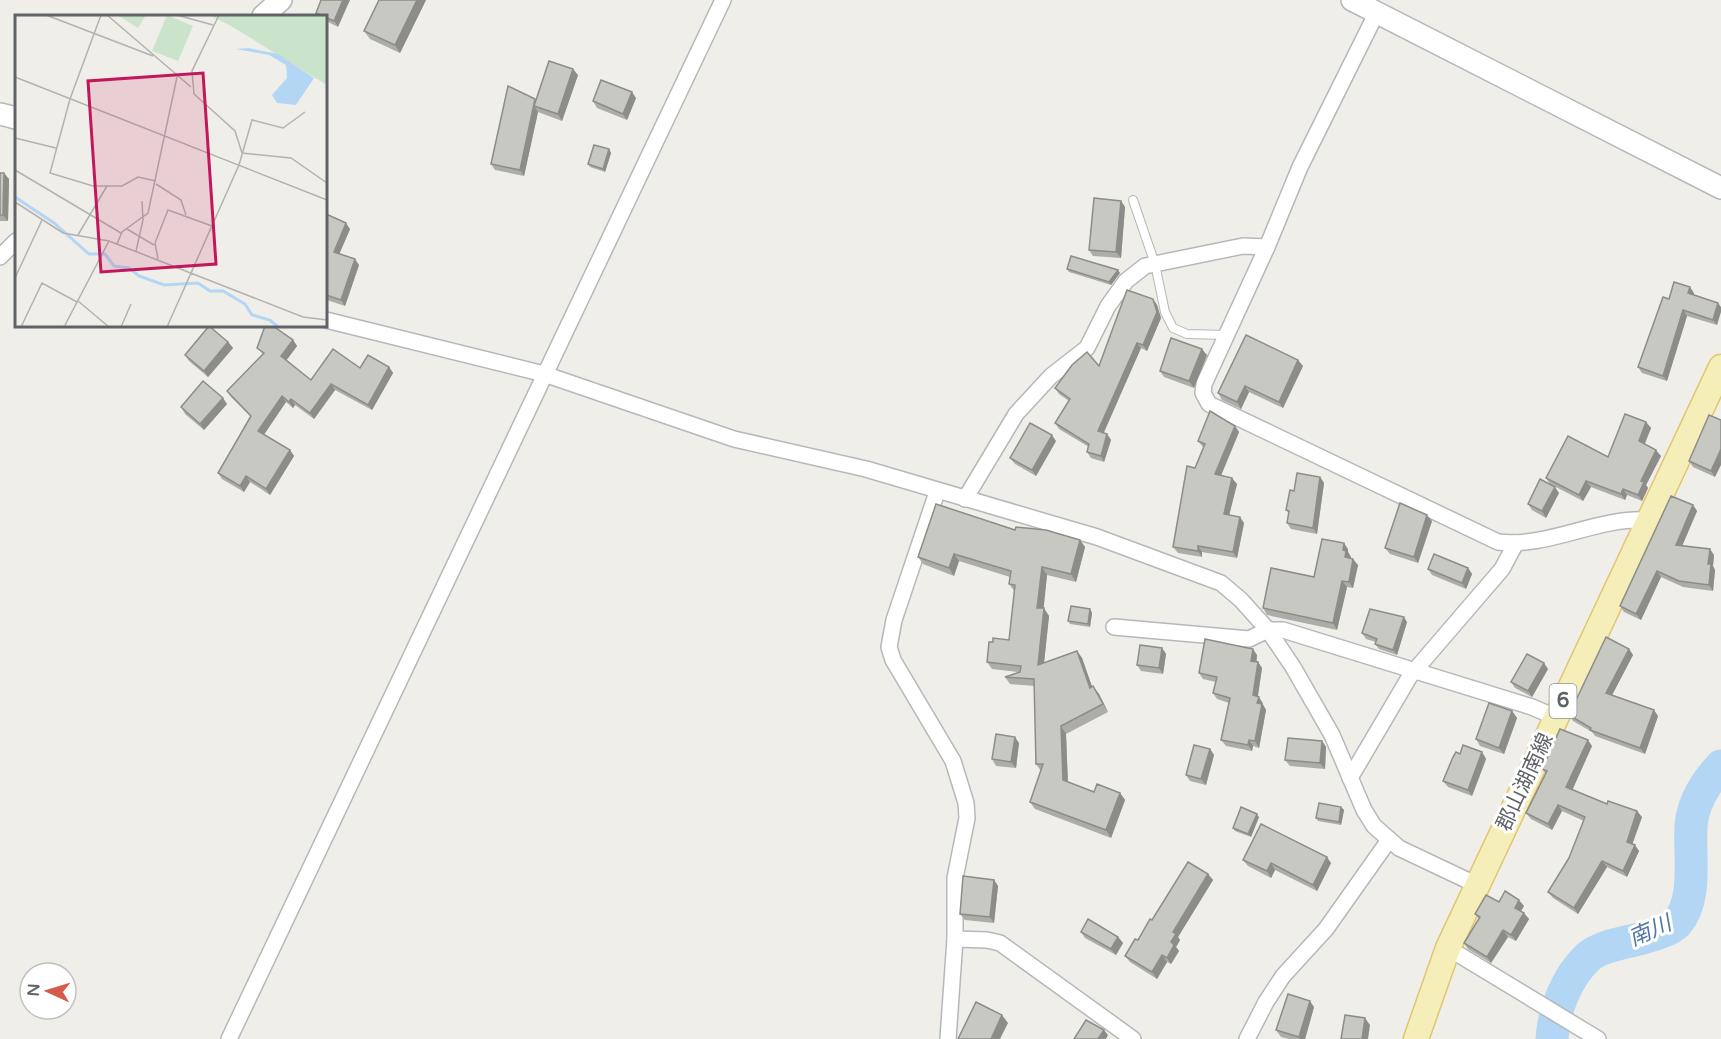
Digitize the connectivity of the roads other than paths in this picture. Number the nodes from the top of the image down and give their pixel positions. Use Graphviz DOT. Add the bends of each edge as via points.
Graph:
graph roads {
  1 [pos="281,0"];
  2 [pos="723,0"];
  3 [pos="1352,0"];
  4 [pos="1377,12"];
  5 [pos="264,15"];
  6 [pos="0,114"];
  7 [pos="15,118"];
  8 [pos="1721,188"];
  9 [pos="1132,200"];
  10 [pos="15,242"];
  11 [pos="1267,247"];
  12 [pos="0,257"];
  13 [pos="1155,264"];
  14 [pos="327,320"];
  15 [pos="1227,335"];
  16 [pos="1721,367"];
  17 [pos="544,374"];
  18 [pos="937,492"];
  19 [pos="964,499"];
  20 [pos="1648,520"];
  21 [pos="1516,543"];
  22 [pos="1114,627"];
  23 [pos="1268,630"];
  24 [pos="1415,670"];
  25 [pos="1555,717"];
  26 [pos="1350,778"];
  27 [pos="1389,840"];
  28 [pos="1477,885"];
  29 [pos="955,939"];
  30 [pos="1448,948"];
  31 [pos="229,1039"];
  32 [pos="948,1039"];
  33 [pos="1133,1039"];
  34 [pos="1247,1039"];
  35 [pos="1416,1039"];
  36 [pos="1598,1039"];
  1 -- 5 [label="street"];
  2 -- 17 [label="street"];
  3 -- 4 [label="street"];
  4 -- 8 [label="street"];
  4 -- 11 [label="street" via="1300,166"];
  6 -- 7 [label="street"];
  9 -- 13 [label="lane"];
  10 -- 12 [label="street"];
  11 -- 13 [label="street" via="1243,246"];
  11 -- 15 [label="street"];
  13 -- 15 [label="lane" via="1163,305 1173,328 1187,334"];
  13 -- 19 [label="street" via="1145,266 1118,289 1087,348 1051,376 1016,414"];
  14 -- 17 [label="street"];
  15 -- 21 [label="street" via="1204,384 1203,393 1209,404 1498,542"];
  16 -- 20 [label="main road, 郡山湖南線 / 6"];
  17 -- 18 [label="street" via="734,438 866,469"];
  17 -- 31 [label="street"];
  18 -- 19 [label="street"];
  18 -- 29 [label="street" via="894,620 889,647 962,784 967,818 955,878"];
  19 -- 23 [label="street" via="1097,537 1221,583"];
  20 -- 21 [label="street" via="1616,520"];
  20 -- 25 [label="main road, 郡山湖南線 / 6"];
  21 -- 24 [label="street" via="1502,568"];
  22 -- 23 [label="street" via="1249,639"];
  23 -- 24 [label="street" via="1283,630"];
  23 -- 26 [label="street" via="1332,735"];
  24 -- 25 [label="street"];
  24 -- 26 [label="street"];
  25 -- 28 [label="main road, 郡山湖南線 / 6"];
  26 -- 27 [label="street" via="1369,818"];
  27 -- 28 [label="street"];
  27 -- 34 [label="street" via="1326,929 1283,976"];
  28 -- 30 [label="main road, 郡山湖南線 / 6"];
  29 -- 32 [label="street"];
  29 -- 33 [label="street" via="1000,943"];
  30 -- 35 [label="main road, 郡山湖南線 / 6"];
  30 -- 36 [label="street"];
}
